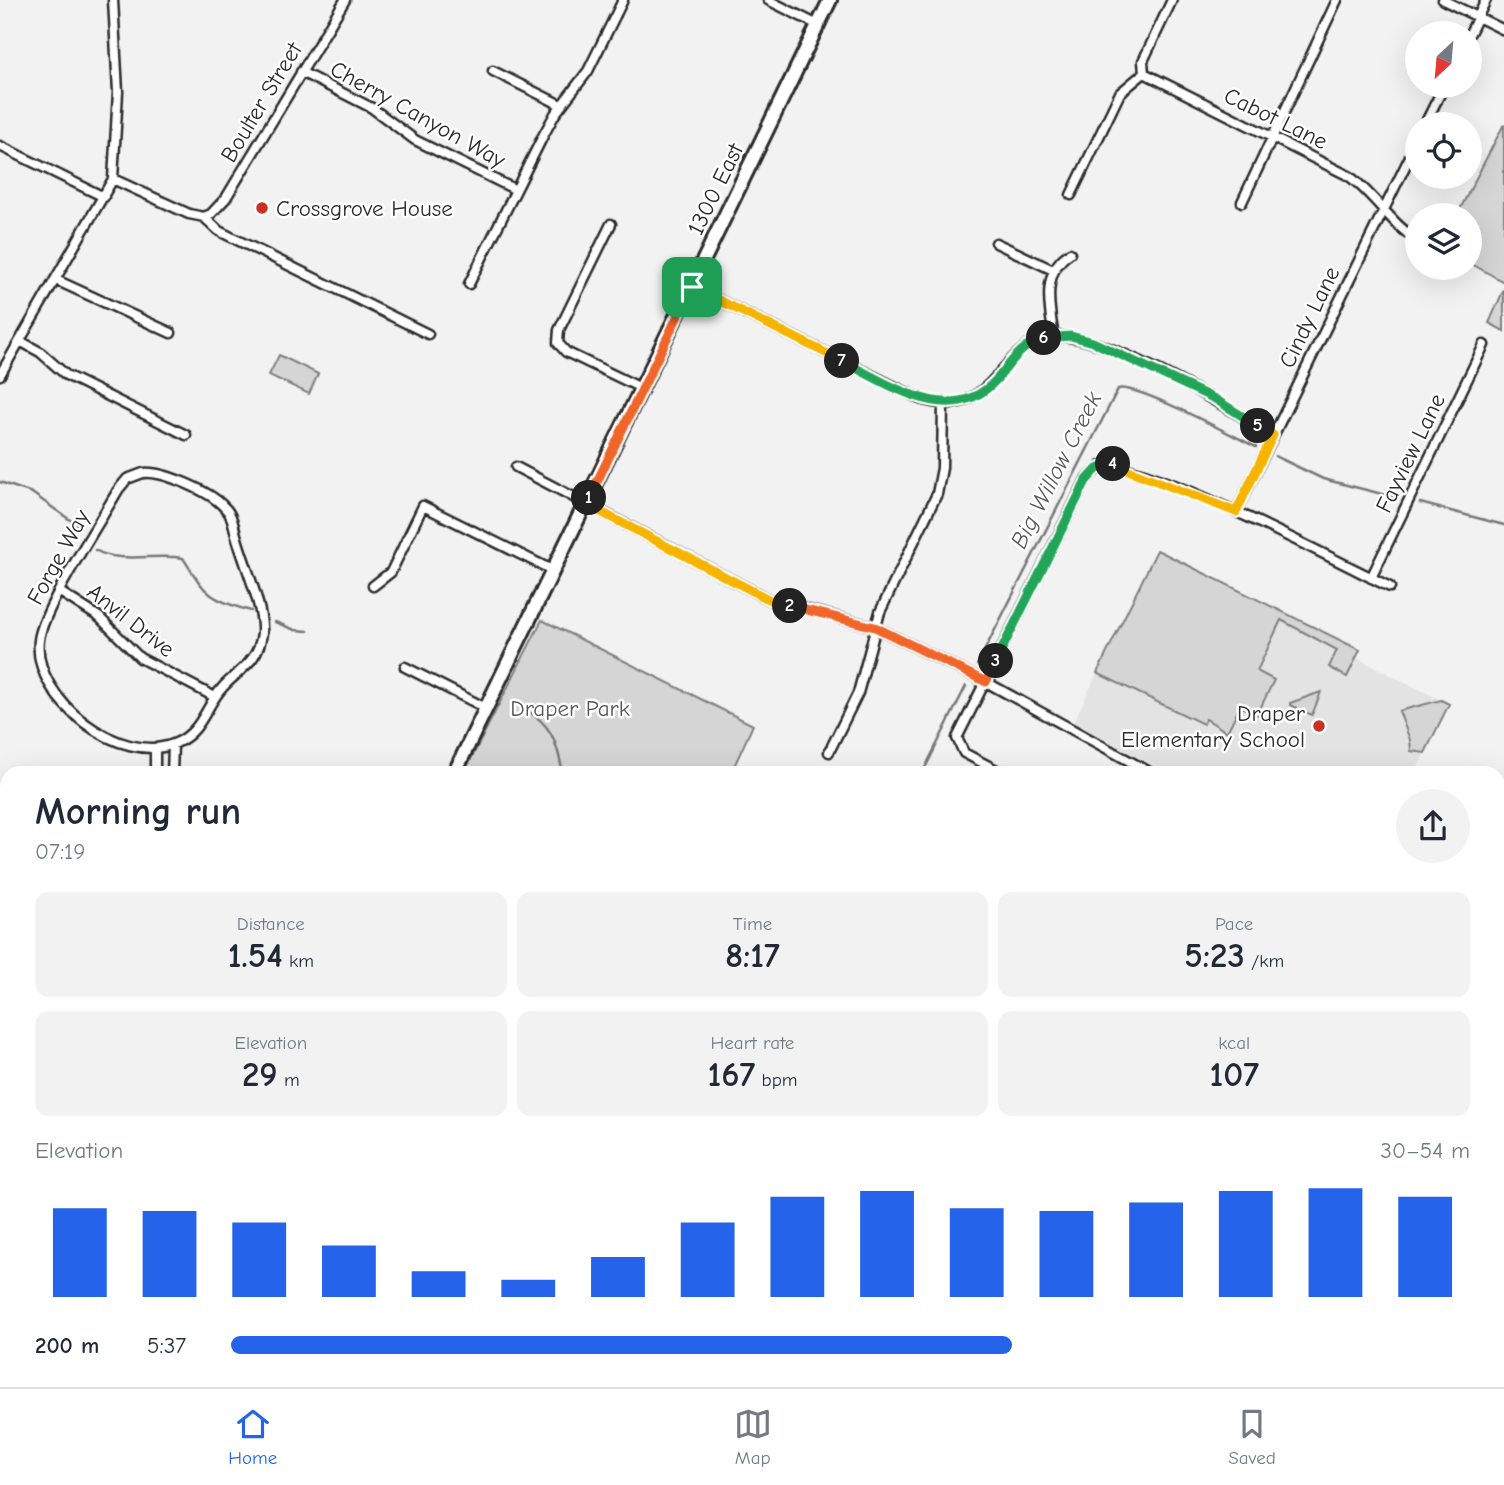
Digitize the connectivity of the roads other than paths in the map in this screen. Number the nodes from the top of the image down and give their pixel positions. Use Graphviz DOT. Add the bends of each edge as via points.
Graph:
graph roads {
  1 [pos="113,0"];
  2 [pos="345,0"];
  3 [pos="623,0"];
  4 [pos="768,0"];
  5 [pos="830,0"];
  6 [pos="1172,0"];
  7 [pos="1337,0"];
  8 [pos="1443,0"];
  9 [pos="1486,0"];
  10 [pos="1478,17"];
  11 [pos="1476,21"];
  12 [pos="818,25"];
  13 [pos="1504,30"];
  14 [pos="494,71"];
  15 [pos="301,72"];
  16 [pos="1144,73"];
  17 [pos="561,106"];
  18 [pos="1270,137"];
  19 [pos="0,146"];
  20 [pos="1405,166"];
  21 [pos="113,179"];
  22 [pos="516,190"];
  23 [pos="1071,195"];
  24 [pos="104,197"];
  25 [pos="1242,202"];
  26 [pos="1384,208"];
  27 [pos="204,217"];
  28 [pos="611,224"];
  29 [pos="1405,230"];
  30 [pos="996,243"];
  31 [pos="1070,253"];
  32 [pos="1053,270"];
  33 [pos="56,280"];
  34 [pos="469,284"];
  35 [pos="692,287"];
  36 [pos="171,333"];
  37 [pos="428,334"];
  38 [pos="1054,337"];
  39 [pos="20,341"];
  40 [pos="1484,345"];
  41 [pos="0,375"];
  42 [pos="643,389"];
  43 [pos="943,404"];
  44 [pos="186,435"];
  45 [pos="1273,435"];
  46 [pos="516,467"];
  47 [pos="586,503"];
  48 [pos="1236,512"];
  49 [pos="554,570"];
  50 [pos="1371,578"];
  51 [pos="373,586"];
  52 [pos="1390,587"];
  53 [pos="61,592"];
  54 [pos="875,627"];
  55 [pos="405,667"];
  56 [pos="986,682"];
  57 [pos="215,697"];
  58 [pos="486,708"];
  59 [pos="173,745"];
  60 [pos="155,748"];
  61 [pos="828,752"];
  62 [pos="155,766"];
  63 [pos="172,766"];
  64 [pos="458,766"];
  65 [pos="988,766"];
  66 [pos="1138,766"];
  1 -- 21 [label="street" via="118,92"];
  2 -- 15 [label="street, Boulter Street"];
  3 -- 17 [label="street" via="588,71"];
  4 -- 12 [label="street"];
  5 -- 12 [label="main road, 1300 East"];
  6 -- 16 [label="street" via="1143,61"];
  7 -- 18 [label="street"];
  8 -- 10 [label="street"];
  9 -- 10 [label="street"];
  10 -- 11 [label="street"];
  10 -- 13 [label="street"];
  12 -- 35 [label="main road, 1300 East"];
  14 -- 17 [label="street"];
  15 -- 22 [label="street, Cherry Canyon Way" via="372,108 415,140"];
  15 -- 27 [label="street, Boulter Street" via="226,198"];
  16 -- 18 [label="street, Cabot Lane"];
  16 -- 23 [label="street" via="1120,93"];
  17 -- 22 [label="street"];
  18 -- 25 [label="street"];
  18 -- 26 [label="street, Cabot Lane" via="1349,176"];
  19 -- 24 [label="street"];
  20 -- 26 [label="street, Cindy Lane"];
  21 -- 24 [label="street"];
  21 -- 27 [label="street"];
  22 -- 34 [label="street"];
  24 -- 33 [label="street"];
  26 -- 29 [label="street, Cabot Lane"];
  26 -- 45 [label="street, Cindy Lane"];
  27 -- 37 [label="street" via="219,231"];
  28 -- 42 [label="street" via="559,330 558,343 566,352"];
  30 -- 32 [label="street"];
  31 -- 32 [label="street"];
  32 -- 38 [label="street" via="1049,295"];
  33 -- 36 [label="street"];
  33 -- 39 [label="street"];
  35 -- 42 [label="main road, 1300 East"];
  35 -- 43 [label="street" via="918,398"];
  38 -- 43 [label="street" via="1024,349 982,392"];
  38 -- 45 [label="street" via="1100,345 1215,399"];
  39 -- 41 [label="street"];
  39 -- 44 [label="street" via="66,375"];
  40 -- 50 [label="street, Fayview Lane"];
  42 -- 47 [label="main road, 1300 East"];
  43 -- 54 [label="street" via="937,494"];
  45 -- 48 [label="street, Cindy Lane"];
  46 -- 47 [label="street"];
  47 -- 49 [label="main road, 1300 East"];
  47 -- 54 [label="street" via="770,600"];
  48 -- 50 [label="street"];
  48 -- 56 [label="street" via="1122,466 1097,469 1086,481"];
  49 -- 51 [label="street" via="423,506 391,572"];
  49 -- 58 [label="main road, 1300 East"];
  50 -- 52 [label="street"];
  53 -- 57 [label="street, Anvil Drive" via="99,617 141,658"];
  53 -- 57 [label="street, Forge Way" via="118,490 131,477 149,472 166,476 216,500 233,523 262,632 254,658"];
  53 -- 60 [label="street, Forge Way" via="39,638 39,658 50,684 84,724 126,743"];
  54 -- 56 [label="street"];
  54 -- 61 [label="street" via="858,693"];
  55 -- 58 [label="street"];
  56 -- 65 [label="street" via="959,734 958,745"];
  56 -- 66 [label="street"];
  57 -- 59 [label="street" via="197,728"];
  58 -- 64 [label="main road, 1300 East"];
  59 -- 60 [label="street, Forge Way"];
  59 -- 63 [label="street"];
  60 -- 62 [label="street"];
}
